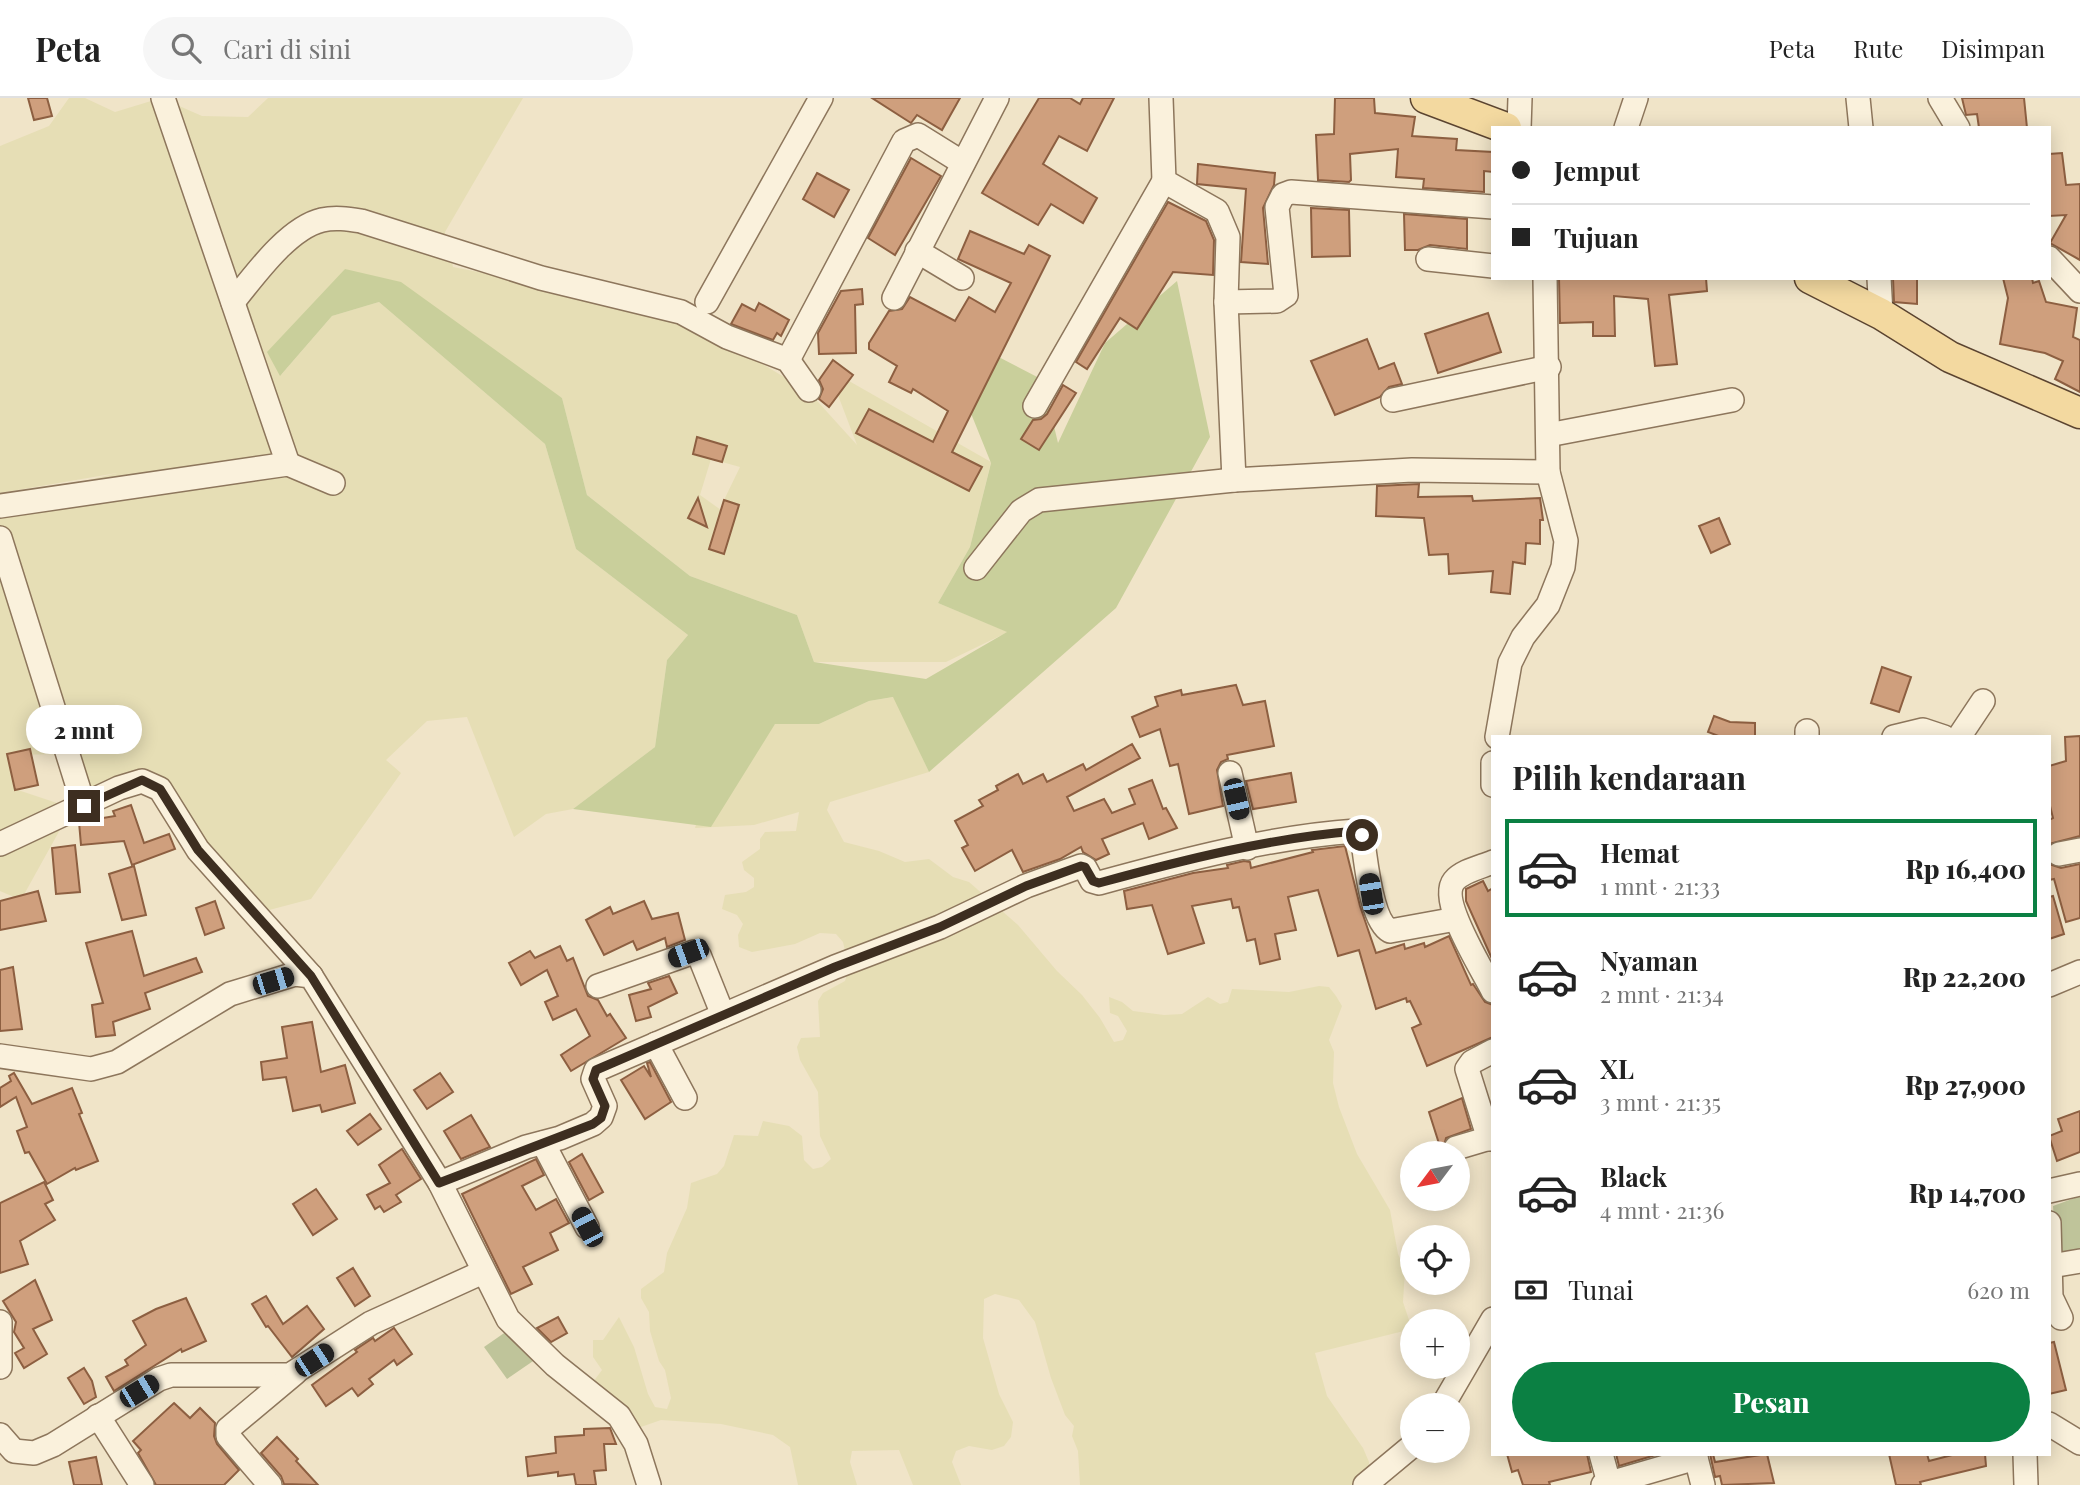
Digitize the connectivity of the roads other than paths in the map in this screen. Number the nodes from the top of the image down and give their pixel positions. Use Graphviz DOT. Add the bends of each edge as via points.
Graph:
graph roads {
  1 [pos="163,98"];
  2 [pos="821,98"];
  3 [pos="997,98"];
  4 [pos="1161,98"];
  5 [pos="1426,98"];
  6 [pos="1520,98"];
  7 [pos="1636,98"];
  8 [pos="1858,98"];
  9 [pos="1940,98"];
  10 [pos="1501,126"];
  11 [pos="1519,126"];
  12 [pos="1627,126"];
  13 [pos="1861,126"];
  14 [pos="1957,126"];
  15 [pos="963,163"];
  16 [pos="1164,181"];
  17 [pos="1491,207"];
  18 [pos="918,251"];
  19 [pos="1428,259"];
  20 [pos="2051,260"];
  21 [pos="1491,266"];
  22 [pos="962,278"];
  23 [pos="1545,280"];
  24 [pos="1814,280"];
  25 [pos="1879,280"];
  26 [pos="2080,291"];
  27 [pos="894,298"];
  28 [pos="233,302"];
  29 [pos="707,302"];
  30 [pos="1226,302"];
  31 [pos="1881,314"];
  32 [pos="788,360"];
  33 [pos="1549,367"];
  34 [pos="809,390"];
  35 [pos="1392,400"];
  36 [pos="1732,400"];
  37 [pos="1035,405"];
  38 [pos="2080,413"];
  39 [pos="1548,435"];
  40 [pos="288,464"];
  41 [pos="1548,472"];
  42 [pos="1234,480"];
  43 [pos="334,483"];
  44 [pos="0,506"];
  45 [pos="0,538"];
  46 [pos="976,568"];
  47 [pos="1983,701"];
  48 [pos="1497,735"];
  49 [pos="1902,735"];
  50 [pos="1938,735"];
  51 [pos="1960,735"];
  52 [pos="1230,774"];
  53 [pos="84,806"];
  54 [pos="0,844"];
  55 [pos="1247,848"];
  56 [pos="1491,863"];
  57 [pos="1456,919"];
  58 [pos="2080,972"];
  59 [pos="311,976"];
  60 [pos="2051,984"];
  61 [pos="598,986"];
  62 [pos="1491,986"];
  63 [pos="723,1015"];
  64 [pos="656,1044"];
  65 [pos="1491,1052"];
  66 [pos="0,1056"];
  67 [pos="685,1098"];
  68 [pos="1491,1138"];
  69 [pos="543,1143"];
  70 [pos="1470,1144"];
  71 [pos="439,1183"];
  72 [pos="2080,1184"];
  73 [pos="2051,1191"];
  74 [pos="587,1227"];
  75 [pos="2080,1261"];
  76 [pos="2051,1266"];
  77 [pos="483,1272"];
  78 [pos="2051,1282"];
  79 [pos="2062,1318"];
  80 [pos="0,1322"];
  81 [pos="1491,1322"];
  82 [pos="0,1367"];
  83 [pos="295,1373"];
  84 [pos="1450,1393"];
  85 [pos="101,1421"];
  86 [pos="2051,1425"];
  87 [pos="0,1435"];
  88 [pos="2080,1443"];
  89 [pos="1400,1456"];
  90 [pos="1601,1456"];
  91 [pos="1695,1456"];
  92 [pos="2025,1456"];
  93 [pos="1606,1484"];
  94 [pos="142,1485"];
  95 [pos="270,1485"];
  96 [pos="649,1485"];
  97 [pos="1365,1485"];
  98 [pos="1703,1485"];
  99 [pos="2026,1485"];
  1 -- 28 [label="street"];
  2 -- 29 [label="street"];
  3 -- 15 [label="street"];
  4 -- 16 [label="street"];
  5 -- 10 [label="main road"];
  6 -- 11 [label="street"];
  7 -- 12 [label="street"];
  8 -- 13 [label="street"];
  9 -- 14 [label="street"];
  15 -- 18 [label="street"];
  15 -- 32 [label="street" via="918,135 904,141"];
  16 -- 30 [label="street" via="1222,217 1228,237"];
  16 -- 37 [label="street"];
  17 -- 30 [label="street" via="1291,192 1283,195 1277,207 1286,295 1277,301"];
  18 -- 22 [label="street"];
  18 -- 27 [label="street"];
  19 -- 21 [label="street"];
  20 -- 26 [label="street"];
  23 -- 33 [label="street"];
  24 -- 31 [label="main road"];
  25 -- 31 [label="street"];
  28 -- 32 [label="street" via="292,237 318,220 334,218 361,221 541,278 681,312 727,337"];
  28 -- 40 [label="street"];
  30 -- 42 [label="street"];
  31 -- 38 [label="main road" via="1950,357"];
  32 -- 34 [label="street"];
  33 -- 35 [label="street"];
  33 -- 39 [label="street"];
  36 -- 39 [label="street"];
  39 -- 41 [label="street"];
  40 -- 43 [label="street"];
  40 -- 44 [label="street"];
  41 -- 42 [label="street" via="1412,470"];
  41 -- 48 [label="street" via="1566,541 1563,568 1548,605 1510,663"];
  42 -- 46 [label="street" via="1039,500 1021,511"];
  45 -- 53 [label="street"];
  47 -- 51 [label="street"];
  49 -- 50 [label="street" via="1923,730"];
  52 -- 55 [label="street"];
  53 -- 54 [label="street"];
  53 -- 59 [label="street" via="142,780 160,789 198,850"];
  55 -- 57 [label="street" via="1324,833 1360,832 1371,894 1386,929"];
  55 -- 63 [label="street" via="1099,883 1081,866"];
  56 -- 57 [label="street" via="1454,881"];
  57 -- 62 [label="street"];
  58 -- 60 [label="street"];
  59 -- 66 [label="street" via="295,975 230,994 117,1062 92,1069"];
  59 -- 71 [label="street"];
  61 -- 63 [label="street" via="694,952"];
  63 -- 64 [label="street"];
  64 -- 67 [label="street"];
  64 -- 69 [label="street" via="596,1070 593,1079 605,1106 601,1118"];
  65 -- 68 [label="street" via="1467,1069"];
  68 -- 70 [label="street"];
  69 -- 71 [label="street"];
  69 -- 74 [label="street"];
  71 -- 77 [label="street"];
  72 -- 73 [label="street"];
  75 -- 76 [label="street"];
  77 -- 83 [label="street" via="371,1323"];
  77 -- 96 [label="street" via="508,1320 619,1416 636,1444"];
  78 -- 79 [label="street" via="2052,1297"];
  80 -- 82 [label="street"];
  81 -- 84 [label="street"];
  83 -- 85 [label="street" via="171,1376 159,1379"];
  83 -- 95 [label="street" via="228,1429"];
  85 -- 87 [label="street" via="34,1453 14,1451"];
  85 -- 94 [label="street"];
  86 -- 88 [label="street"];
  89 -- 97 [label="street"];
  90 -- 93 [label="street"];
  91 -- 93 [label="street"];
  91 -- 98 [label="street"];
  92 -- 99 [label="street"];
}
